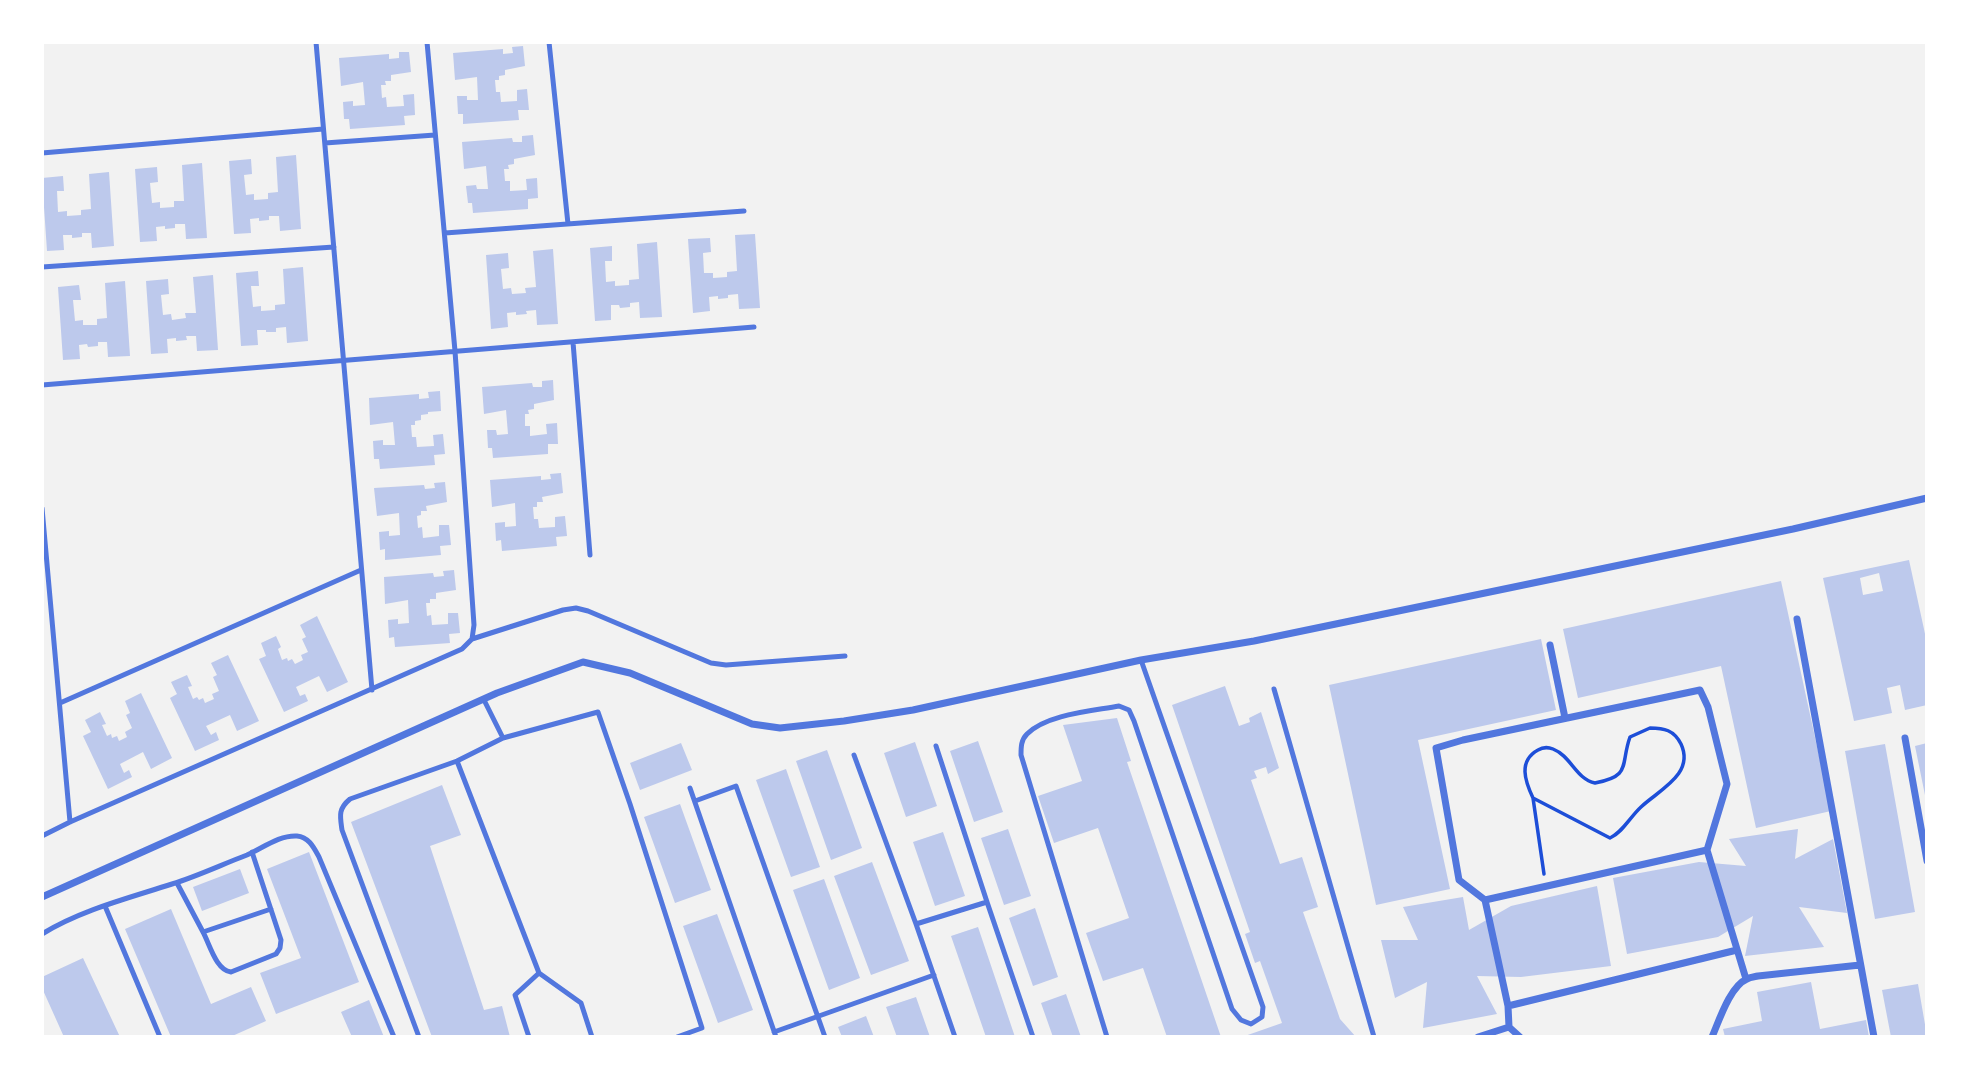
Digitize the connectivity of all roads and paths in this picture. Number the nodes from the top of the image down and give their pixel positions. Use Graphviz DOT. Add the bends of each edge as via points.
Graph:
graph roads {
  1 [pos="316,42"];
  2 [pos="427,42"];
  3 [pos="550,42"];
  4 [pos="323,129"];
  5 [pos="435,135"];
  6 [pos="325,143"];
  7 [pos="42,153"];
  8 [pos="744,211"];
  9 [pos="568,224"];
  10 [pos="444,233"];
  11 [pos="334,247"];
  12 [pos="42,267"];
  13 [pos="754,327"];
  14 [pos="573,342"];
  15 [pos="455,351"];
  16 [pos="344,360"];
  17 [pos="42,384"];
  18 [pos="1927,498"];
  19 [pos="42,508"];
  20 [pos="43,540"];
  21 [pos="590,555"];
  22 [pos="361,570"];
  23 [pos="1797,619"];
  24 [pos="472,639"];
  25 [pos="1550,645"];
  26 [pos="845,656"];
  27 [pos="1141,660"];
  28 [pos="1274,689"];
  29 [pos="372,690"];
  30 [pos="484,700"];
  31 [pos="60,703"];
  32 [pos="1565,718"];
  33 [pos="503,738"];
  34 [pos="1905,738"];
  35 [pos="936,746"];
  36 [pos="854,755"];
  37 [pos="457,761"];
  38 [pos="690,788"];
  39 [pos="1533,798"];
  40 [pos="695,801"];
  41 [pos="70,822"];
  42 [pos="42,836"];
  43 [pos="1707,850"];
  44 [pos="253,852"];
  45 [pos="1927,861"];
  46 [pos="177,883"];
  47 [pos="1545,886"];
  48 [pos="42,898"];
  49 [pos="1485,900"];
  50 [pos="986,902"];
  51 [pos="104,906"];
  52 [pos="271,909"];
  53 [pos="916,924"];
  54 [pos="203,932"];
  55 [pos="42,934"];
  56 [pos="1737,950"];
  57 [pos="1860,965"];
  58 [pos="538,973"];
  59 [pos="934,975"];
  60 [pos="1746,979"];
  61 [pos="1508,1006"];
  62 [pos="818,1016"];
  63 [pos="1509,1027"];
  64 [pos="775,1034"];
  65 [pos="160,1037"];
  66 [pos="394,1037"];
  67 [pos="419,1037"];
  68 [pos="529,1037"];
  69 [pos="592,1037"];
  70 [pos="677,1037"];
  71 [pos="825,1037"];
  72 [pos="955,1037"];
  73 [pos="1033,1037"];
  74 [pos="1107,1037"];
  75 [pos="1374,1037"];
  76 [pos="1478,1037"];
  77 [pos="1520,1037"];
  78 [pos="1712,1037"];
  79 [pos="1874,1037"];
  1 -- 4 [label="lane"];
  2 -- 5 [label="lane"];
  3 -- 9 [label="lane"];
  4 -- 6 [label="lane"];
  4 -- 7 [label="lane"];
  5 -- 6 [label="lane"];
  5 -- 10 [label="lane"];
  6 -- 11 [label="lane"];
  8 -- 9 [label="lane"];
  9 -- 10 [label="lane"];
  10 -- 15 [label="lane"];
  11 -- 12 [label="lane"];
  11 -- 16 [label="lane"];
  13 -- 14 [label="lane"];
  14 -- 15 [label="lane"];
  14 -- 21 [label="lane"];
  15 -- 16 [label="lane"];
  15 -- 24 [label="lane"];
  16 -- 17 [label="lane"];
  16 -- 22 [label="lane"];
  18 -- 27 [label="street" via="1255,641"];
  19 -- 20 [label="lane"];
  20 -- 31 [label="lane"];
  22 -- 29 [label="lane"];
  22 -- 31 [label="lane"];
  23 -- 57 [label="street"];
  24 -- 26 [label="lane" via="576,608 711,663"];
  24 -- 29 [label="lane" via="463,649"];
  25 -- 32 [label="street"];
  27 -- 30 [label="street" via="913,710 780,727 751,724 630,673 583,663"];
  27 -- 74 [label="lane" via="1264,1007 1262,1017 1251,1024 1233,1009 1129,710 1119,706 1056,718 1027,733 1021,755"];
  28 -- 75 [label="lane"];
  29 -- 41 [label="lane"];
  30 -- 33 [label="lane"];
  30 -- 48 [label="street"];
  31 -- 41 [label="lane"];
  32 -- 43 [label="street" via="1700,690 1727,784"];
  32 -- 49 [label="street" via="1436,748 1459,880"];
  33 -- 37 [label="lane"];
  33 -- 70 [label="lane" via="598,712 702,1028"];
  34 -- 45 [label="street"];
  35 -- 50 [label="lane"];
  36 -- 53 [label="lane"];
  37 -- 58 [label="lane"];
  37 -- 67 [label="lane" via="350,799 342,805 340,816"];
  38 -- 40 [label="lane"];
  39 -- 39 [label="path" via="1525,766 1541,748 1555,749 1595,783 1616,777 1630,737 1650,728 1674,734 1684,752 1679,775 1610,838"];
  39 -- 47 [label="path"];
  40 -- 62 [label="lane" via="736,786"];
  40 -- 64 [label="lane"];
  41 -- 42 [label="lane"];
  43 -- 47 [label="street"];
  43 -- 56 [label="street"];
  44 -- 46 [label="lane"];
  44 -- 52 [label="lane"];
  44 -- 66 [label="lane" via="290,836 309,841"];
  46 -- 51 [label="lane"];
  46 -- 54 [label="lane"];
  47 -- 49 [label="street"];
  49 -- 61 [label="street"];
  50 -- 53 [label="lane"];
  50 -- 73 [label="lane"];
  51 -- 55 [label="lane"];
  51 -- 65 [label="lane"];
  52 -- 54 [label="lane"];
  52 -- 54 [label="lane" via="280,948 276,954 231,972 220,966"];
  53 -- 59 [label="lane"];
  56 -- 60 [label="street"];
  56 -- 61 [label="street"];
  57 -- 60 [label="street"];
  57 -- 79 [label="street"];
  58 -- 68 [label="lane" via="515,995"];
  58 -- 69 [label="lane" via="582,1003"];
  59 -- 62 [label="lane"];
  59 -- 72 [label="lane"];
  60 -- 78 [label="street" via="1731,996"];
  61 -- 63 [label="street"];
  62 -- 64 [label="lane"];
  62 -- 71 [label="lane"];
  63 -- 76 [label="street"];
  63 -- 77 [label="street"];
}
